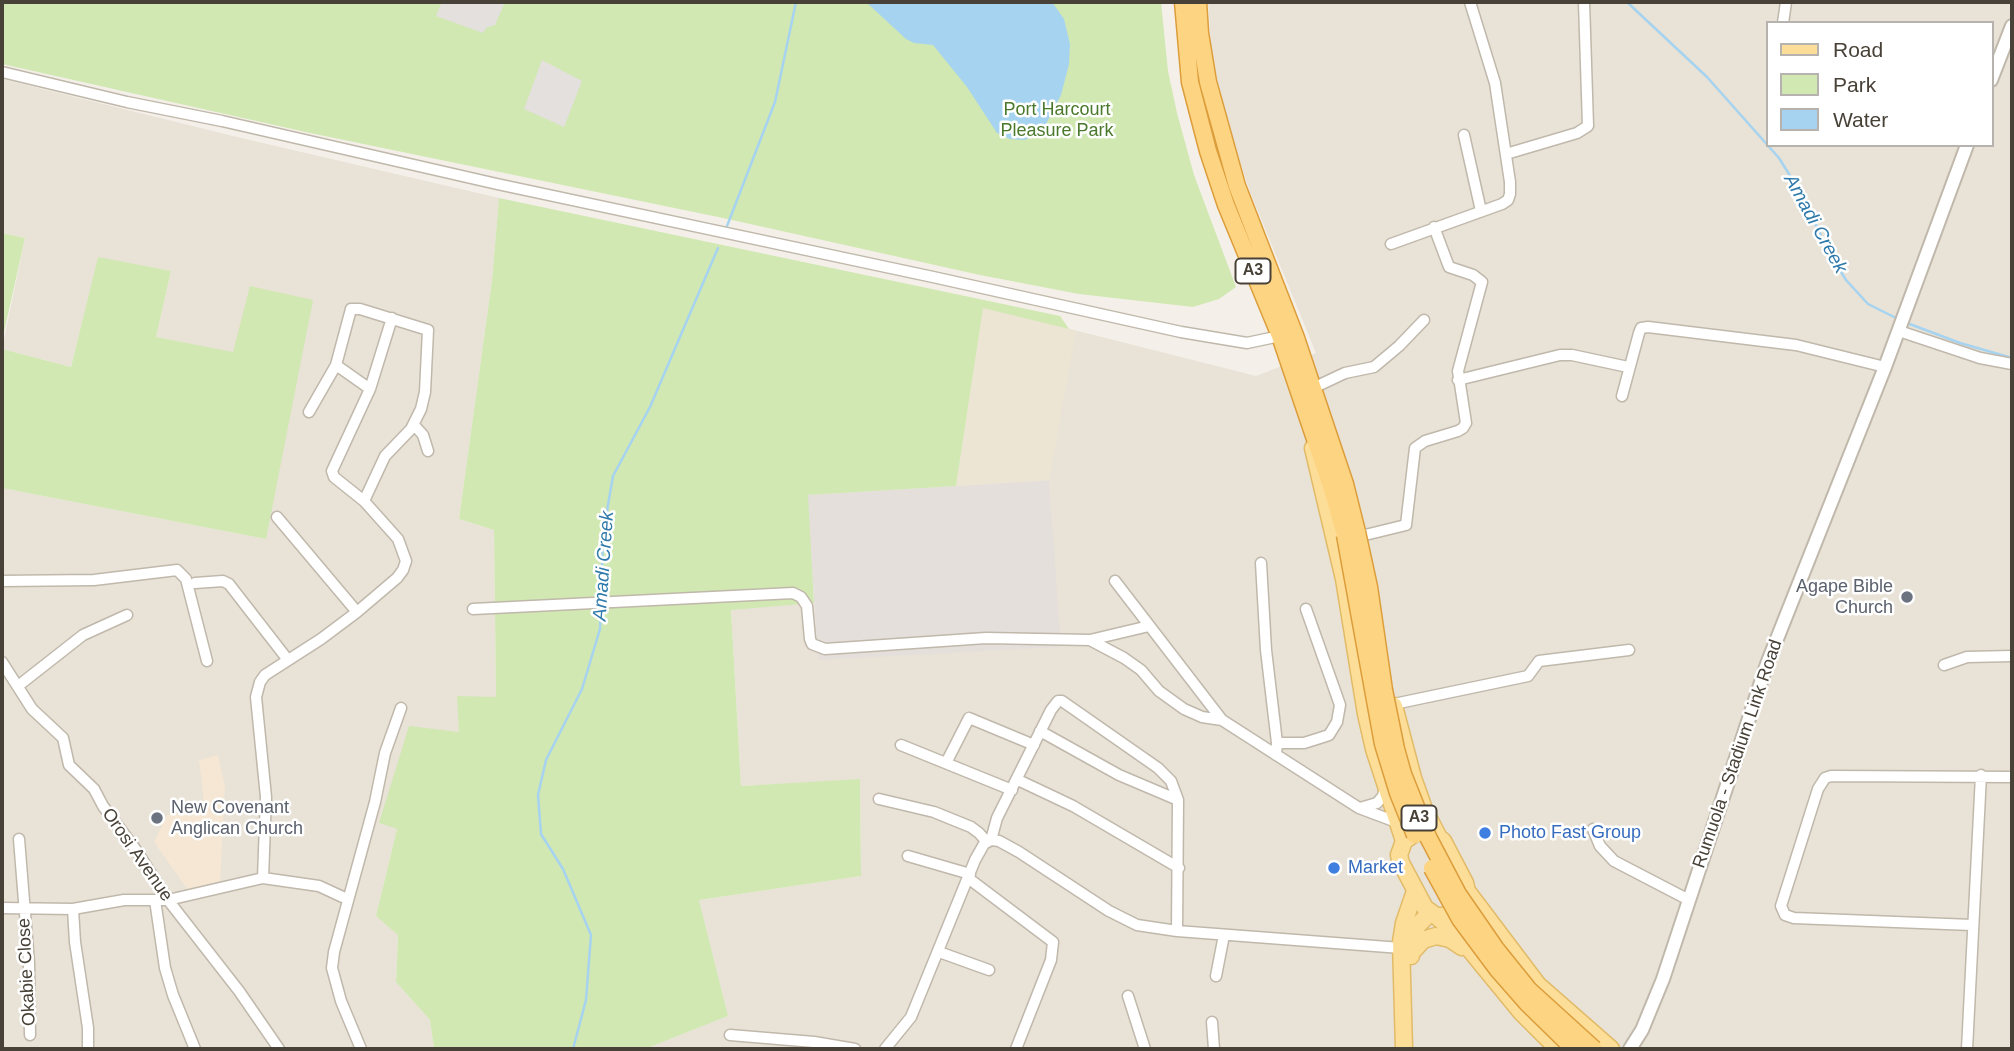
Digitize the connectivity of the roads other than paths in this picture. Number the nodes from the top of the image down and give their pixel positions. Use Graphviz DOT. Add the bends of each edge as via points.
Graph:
graph roads {
  1 [pos="1183,2"];
  2 [pos="1198,2"];
  3 [pos="1470,2"];
  4 [pos="1584,2"];
  5 [pos="1786,2"];
  6 [pos="1783,21"];
  7 [pos="2012,26"];
  8 [pos="2,72"];
  9 [pos="1993,75"];
  10 [pos="1464,135"];
  11 [pos="1965,147"];
  12 [pos="1506,154"];
  13 [pos="1481,211"];
  14 [pos="1434,227"];
  15 [pos="1391,244"];
  16 [pos="392,318"];
  17 [pos="1424,320"];
  18 [pos="1901,324"];
  19 [pos="1280,336"];
  20 [pos="2012,364"];
  21 [pos="336,365"];
  22 [pos="1628,367"];
  23 [pos="1885,367"];
  24 [pos="1458,380"];
  25 [pos="370,389"];
  26 [pos="1315,393"];
  27 [pos="1622,396"];
  28 [pos="309,412"];
  29 [pos="1308,422"];
  30 [pos="414,425"];
  31 [pos="428,451"];
  32 [pos="364,501"];
  33 [pos="277,517"];
  34 [pos="1356,534"];
  35 [pos="1261,563"];
  36 [pos="2,580"];
  37 [pos="1115,581"];
  38 [pos="195,583"];
  39 [pos="473,609"];
  40 [pos="1306,609"];
  41 [pos="357,612"];
  42 [pos="127,615"];
  43 [pos="1149,626"];
  44 [pos="1090,640"];
  45 [pos="1629,650"];
  46 [pos="2012,656"];
  47 [pos="288,660"];
  48 [pos="207,661"];
  49 [pos="2,663"];
  50 [pos="1944,665"];
  51 [pos="18,686"];
  52 [pos="1394,704"];
  53 [pos="401,708"];
  54 [pos="1222,720"];
  55 [pos="1040,731"];
  56 [pos="1277,743"];
  57 [pos="901,745"];
  58 [pos="1034,745"];
  59 [pos="1276,755"];
  60 [pos="946,763"];
  61 [pos="1981,775"];
  62 [pos="2012,777"];
  63 [pos="1017,780"];
  64 [pos="1385,783"];
  65 [pos="1012,790"];
  66 [pos="878,799"];
  67 [pos="1178,800"];
  68 [pos="1359,808"];
  69 [pos="1400,824"];
  70 [pos="1592,829"];
  71 [pos="1438,836"];
  72 [pos="19,839"];
  73 [pos="989,841"];
  74 [pos="1404,841"];
  75 [pos="908,856"];
  76 [pos="1179,868"];
  77 [pos="969,876"];
  78 [pos="263,878"];
  79 [pos="1415,891"];
  80 [pos="1467,891"];
  81 [pos="347,899"];
  82 [pos="155,900"];
  83 [pos="168,900"];
  84 [pos="1689,900"];
  85 [pos="2,908"];
  86 [pos="24,909"];
  87 [pos="73,909"];
  88 [pos="1433,915"];
  89 [pos="1972,925"];
  90 [pos="1177,931"];
  91 [pos="1224,935"];
  92 [pos="1406,951"];
  93 [pos="939,952"];
  94 [pos="1472,955"];
  95 [pos="989,970"];
  96 [pos="1216,975"];
  97 [pos="1128,996"];
  98 [pos="1212,1022"];
  99 [pos="30,1035"];
  100 [pos="730,1035"];
  101 [pos="88,1049"];
  102 [pos="195,1049"];
  103 [pos="279,1049"];
  104 [pos="361,1049"];
  105 [pos="855,1049"];
  106 [pos="885,1049"];
  107 [pos="1016,1049"];
  108 [pos="1145,1049"];
  109 [pos="1214,1049"];
  110 [pos="1404,1049"];
  111 [pos="1413,1049"];
  112 [pos="1558,1049"];
  113 [pos="1574,1049"];
  114 [pos="1594,1049"];
  115 [pos="1611,1049"];
  116 [pos="1630,1049"];
  117 [pos="1967,1049"];
  1 -- 19 [label="highway, A3" via="1190,80 1208,151"];
  2 -- 26 [label="highway, A3" via="1208,82 1237,186"];
  3 -- 12 [label="street" via="1495,83"];
  4 -- 12 [label="street" via="1588,126"];
  5 -- 6 [label="street"];
  7 -- 9 [label="street"];
  8 -- 19 [label="street" via="1181,332 1240,343"];
  10 -- 13 [label="street"];
  11 -- 18 [label="street, Rumuola - Stadium Link Road"];
  12 -- 13 [label="street" via="1508,200"];
  13 -- 14 [label="street"];
  14 -- 15 [label="street"];
  14 -- 24 [label="street" via="1449,267 1482,282"];
  16 -- 21 [label="street" via="351,309"];
  16 -- 25 [label="street"];
  16 -- 30 [label="street" via="428,332 425,392"];
  17 -- 26 [label="street" via="1374,367 1345,373"];
  18 -- 20 [label="street" via="1980,358"];
  18 -- 23 [label="street, Rumuola - Stadium Link Road"];
  19 -- 29 [label="highway, A3"];
  21 -- 25 [label="street"];
  21 -- 28 [label="street"];
  22 -- 23 [label="street" via="1641,328 1648,327 1796,345"];
  22 -- 24 [label="street" via="1560,355"];
  22 -- 27 [label="street"];
  23 -- 84 [label="street, Rumuola - Stadium Link Road" via="1767,664"];
  24 -- 34 [label="street" via="1466,423 1458,431 1415,448 1408,523"];
  25 -- 32 [label="street" via="332,471"];
  26 -- 34 [label="highway, A3"];
  29 -- 34 [label="highway, A3" via="1332,489"];
  29 -- 64 [label="main road" via="1344,579 1366,713"];
  30 -- 31 [label="street"];
  30 -- 32 [label="street" via="385,456"];
  32 -- 41 [label="street" via="398,539 407,561 397,578"];
  33 -- 41 [label="street"];
  34 -- 52 [label="main road"];
  34 -- 113 [label="highway, A3, bridge" via="1376,716 1410,824 1474,940 1510,985"];
  34 -- 114 [label="highway, A3, bridge" via="1390,722 1403,774 1428,837 1464,903 1511,968 1549,1010"];
  35 -- 56 [label="street"];
  36 -- 48 [label="street" via="94,580 177,570 186,579"];
  37 -- 43 [label="street"];
  38 -- 47 [label="street" via="229,583"];
  39 -- 44 [label="street" via="793,593 807,606 812,644 825,649 986,638"];
  40 -- 56 [label="street" via="1339,705 1337,722 1329,735 1304,743"];
  41 -- 47 [label="street"];
  42 -- 51 [label="street" via="83,635"];
  43 -- 44 [label="street"];
  43 -- 54 [label="street"];
  44 -- 54 [label="street" via="1133,664 1184,709"];
  45 -- 52 [label="street" via="1539,660 1528,676"];
  46 -- 50 [label="street" via="1967,657"];
  47 -- 78 [label="street" via="265,675 257,689 266,797"];
  49 -- 51 [label="street, Orosi Avenue"];
  51 -- 83 [label="street, Orosi Avenue" via="32,709 63,738 69,765 94,789"];
  52 -- 71 [label="main road" via="1413,778"];
  53 -- 81 [label="street"];
  54 -- 59 [label="street"];
  55 -- 58 [label="street"];
  55 -- 67 [label="street" via="1119,775"];
  55 -- 67 [label="street" via="1054,705 1062,701 1166,774"];
  56 -- 59 [label="street"];
  57 -- 60 [label="street"];
  58 -- 60 [label="street" via="969,718"];
  58 -- 63 [label="street"];
  59 -- 68 [label="street"];
  60 -- 65 [label="street"];
  61 -- 62 [label="street"];
  61 -- 89 [label="street"];
  61 -- 89 [label="street" via="1825,778 1781,906 1785,915 1794,918"];
  63 -- 65 [label="street"];
  63 -- 76 [label="street" via="1073,806"];
  64 -- 68 [label="street" via="1377,803"];
  64 -- 69 [label="main road"];
  65 -- 73 [label="street"];
  66 -- 73 [label="street" via="934,812 971,827"];
  67 -- 76 [label="street"];
  68 -- 69 [label="street"];
  69 -- 74 [label="main road"];
  70 -- 84 [label="street" via="1614,861"];
  71 -- 74 [label="main road" via="1416,832"];
  71 -- 80 [label="main road"];
  72 -- 86 [label="street, Okabie Close"];
  73 -- 77 [label="street"];
  73 -- 90 [label="street" via="1019,852 1128,922"];
  74 -- 79 [label="main road" via="1399,855"];
  75 -- 77 [label="street"];
  76 -- 90 [label="street"];
  77 -- 93 [label="street"];
  77 -- 107 [label="street" via="1053,942 1051,960"];
  78 -- 81 [label="street" via="319,886"];
  78 -- 83 [label="street"];
  79 -- 88 [label="main road"];
  79 -- 92 [label="main road" via="1404,923"];
  80 -- 88 [label="main road" via="1459,912"];
  80 -- 115 [label="main road" via="1538,985"];
  81 -- 104 [label="street" via="332,968"];
  82 -- 83 [label="street"];
  82 -- 87 [label="street"];
  82 -- 102 [label="street" via="165,968"];
  83 -- 103 [label="street, Orosi Avenue"];
  84 -- 116 [label="street, Rumuola - Stadium Link Road" via="1652,1008"];
  85 -- 86 [label="street"];
  86 -- 87 [label="street"];
  86 -- 99 [label="street, Okabie Close"];
  87 -- 101 [label="street"];
  88 -- 92 [label="main road" via="1418,925"];
  88 -- 94 [label="main road" via="1457,934"];
  89 -- 117 [label="street"];
  90 -- 91 [label="street"];
  91 -- 92 [label="street"];
  91 -- 96 [label="street"];
  92 -- 94 [label="main road" via="1423,940 1442,936"];
  92 -- 110 [label="main road"];
  92 -- 111 [label="main road"];
  93 -- 95 [label="street"];
  93 -- 106 [label="street" via="911,1017"];
  94 -- 112 [label="main road"];
  97 -- 108 [label="street"];
  98 -- 109 [label="street"];
  100 -- 105 [label="street"];
}
